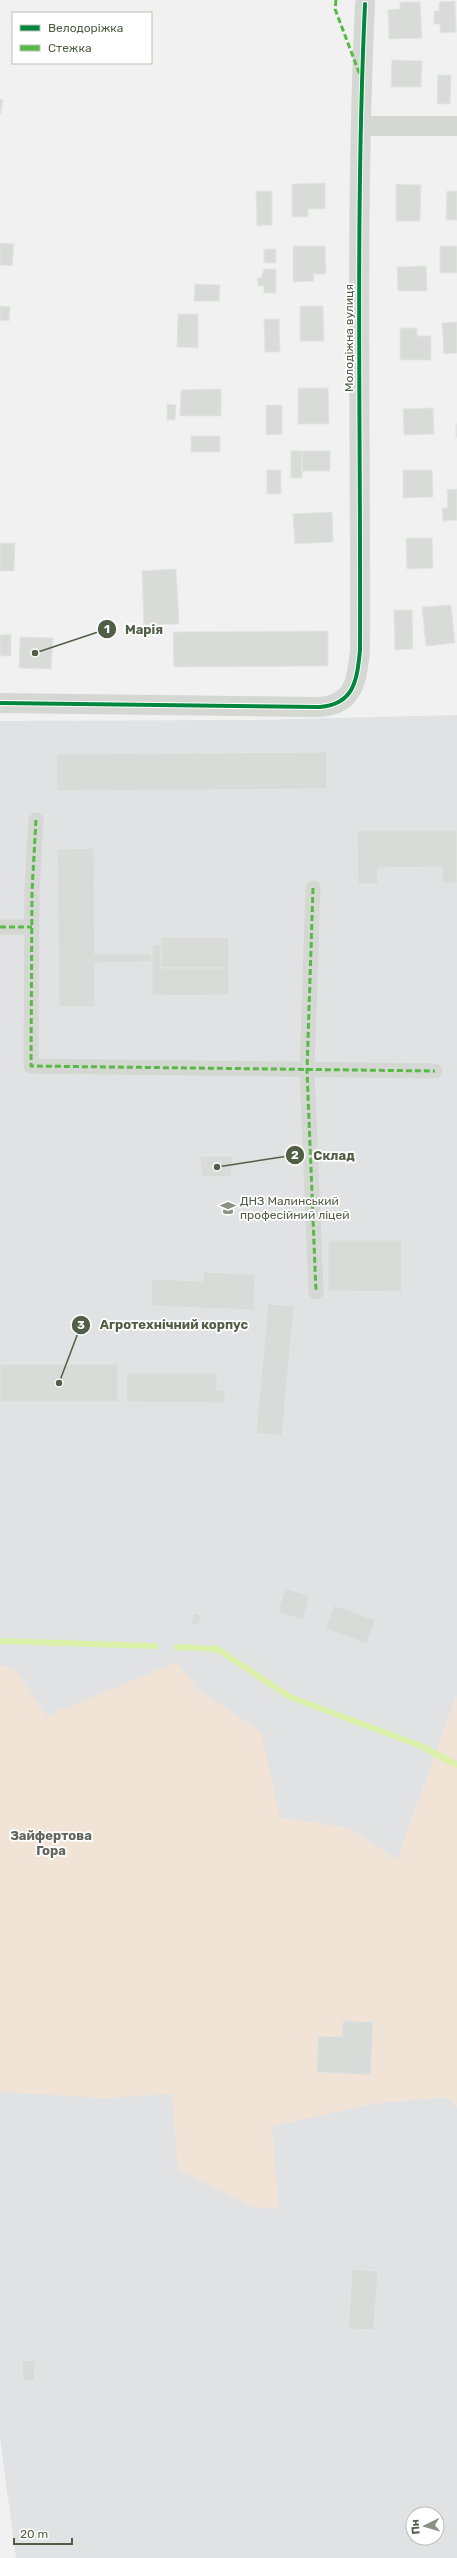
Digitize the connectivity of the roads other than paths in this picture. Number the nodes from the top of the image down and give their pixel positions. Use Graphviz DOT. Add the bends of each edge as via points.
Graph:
graph roads {
  1 [pos="365,4"];
  2 [pos="361,126"];
  3 [pos="457,126"];
  4 [pos="0,703"];
  5 [pos="36,820"];
  6 [pos="313,888"];
  7 [pos="32,927"];
  8 [pos="0,928"];
  9 [pos="307,1070"];
  10 [pos="435,1071"];
  11 [pos="316,1292"];
  1 -- 2 [label="street, Молодіжна вулиця"];
  2 -- 3 [label="street"];
  2 -- 4 [label="street, Молодіжна вулиця" via="358,367 360,650 358,671 350,693 343,700 320,707"];
  5 -- 7 [label="street"];
  6 -- 9 [label="street"];
  7 -- 8 [label="street"];
  7 -- 9 [label="street" via="31,1066"];
  9 -- 10 [label="street"];
  9 -- 11 [label="street"];
}
